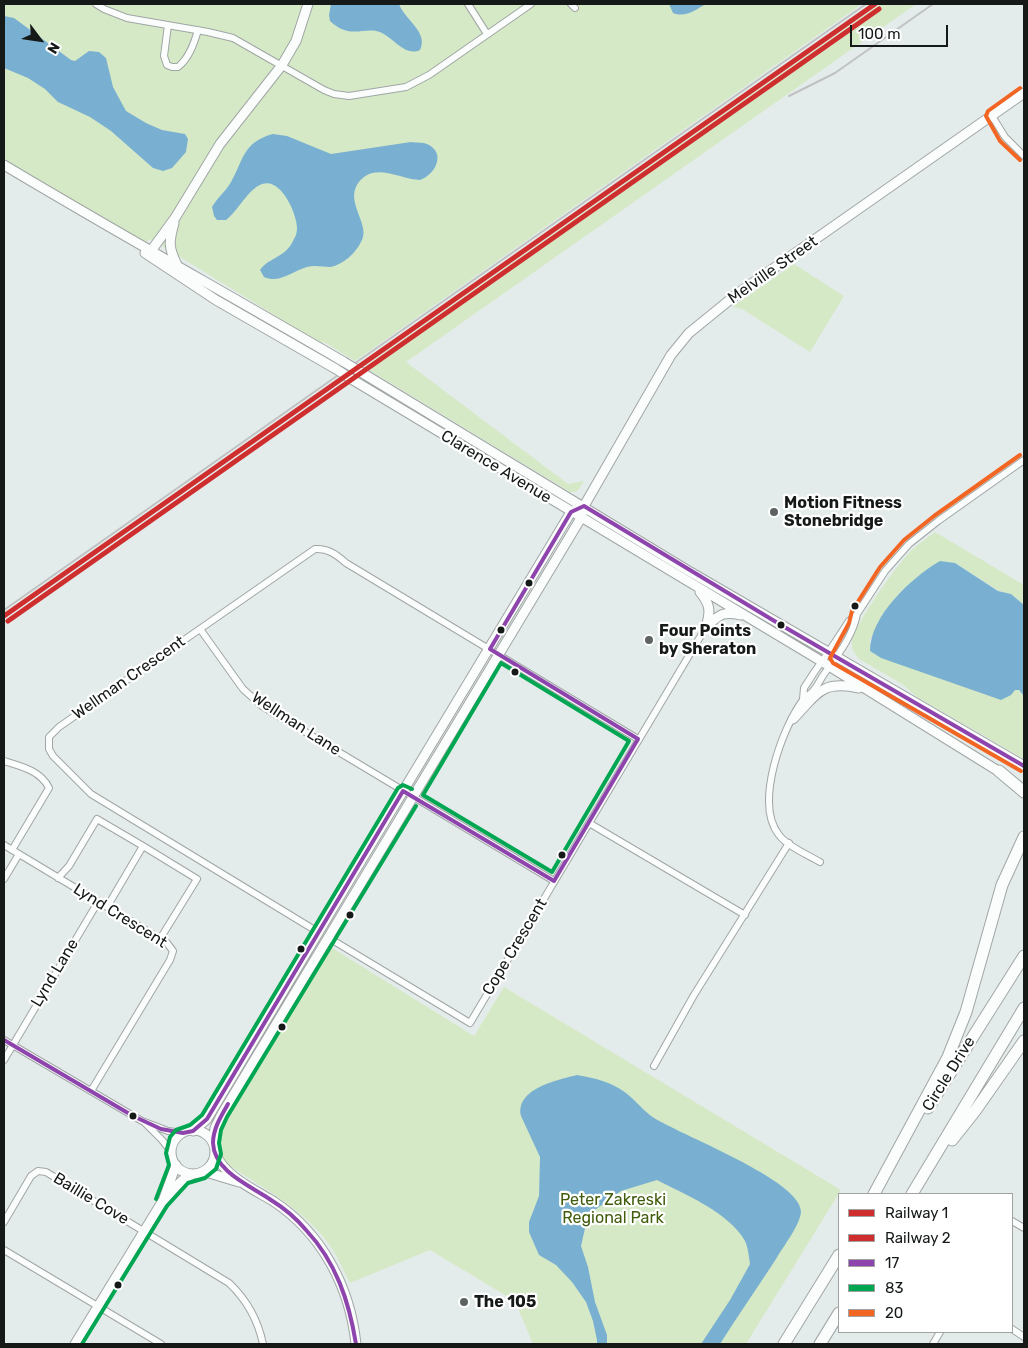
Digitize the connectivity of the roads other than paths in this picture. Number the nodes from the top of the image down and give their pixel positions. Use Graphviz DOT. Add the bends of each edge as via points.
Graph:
graph roads {
  1 [pos="96,4"];
  2 [pos="308,4"];
  3 [pos="468,4"];
  4 [pos="532,4"];
  5 [pos="168,26"];
  6 [pos="198,30"];
  7 [pos="488,34"];
  8 [pos="282,65"];
  9 [pos="1024,93"];
  10 [pos="992,116"];
  11 [pos="1024,156"];
  12 [pos="4,165"];
  13 [pos="177,214"];
  14 [pos="153,255"];
  15 [pos="178,265"];
  16 [pos="1024,460"];
  17 [pos="584,506"];
  18 [pos="571,512"];
  19 [pos="581,518"];
  20 [pos="695,586"];
  21 [pos="746,616"];
  22 [pos="706,627"];
  23 [pos="200,629"];
  24 [pos="490,649"];
  25 [pos="498,654"];
  26 [pos="832,656"];
  27 [pos="826,664"];
  28 [pos="866,689"];
  29 [pos="792,719"];
  30 [pos="638,739"];
  31 [pos="4,761"];
  32 [pos="1024,766"];
  33 [pos="999,772"];
  34 [pos="1024,786"];
  35 [pos="403,791"];
  36 [pos="1024,792"];
  37 [pos="413,797"];
  38 [pos="589,823"];
  39 [pos="1024,837"];
  40 [pos="789,843"];
  41 [pos="4,845"];
  42 [pos="143,846"];
  43 [pos="12,850"];
  44 [pos="19,854"];
  45 [pos="820,862"];
  46 [pos="58,878"];
  47 [pos="4,879"];
  48 [pos="554,881"];
  49 [pos="98,902"];
  50 [pos="107,907"];
  51 [pos="745,915"];
  52 [pos="318,932"];
  53 [pos="329,938"];
  54 [pos="160,939"];
  55 [pos="1024,956"];
  56 [pos="1024,1008"];
  57 [pos="4,1040"];
  58 [pos="1024,1041"];
  59 [pos="12,1045"];
  60 [pos="4,1060"];
  61 [pos="654,1066"];
  62 [pos="90,1091"];
  63 [pos="142,1121"];
  64 [pos="188,1132"];
  65 [pos="213,1143"];
  66 [pos="172,1153"];
  67 [pos="215,1153"];
  68 [pos="930,1164"];
  69 [pos="176,1165"];
  70 [pos="198,1173"];
  71 [pos="246,1185"];
  72 [pos="876,1193"];
  73 [pos="876,1193"];
  74 [pos="913,1193"];
  75 [pos="162,1202"];
  76 [pos="4,1222"];
  77 [pos="1013,1222"];
  78 [pos="1024,1228"];
  79 [pos="144,1232"];
  80 [pos="4,1250"];
  81 [pos="838,1257"];
  82 [pos="99,1307"];
  83 [pos="838,1315"];
  84 [pos="1013,1330"];
  85 [pos="939,1333"];
  86 [pos="1024,1337"];
  87 [pos="75,1344"];
  88 [pos="161,1344"];
  89 [pos="263,1344"];
  90 [pos="356,1344"];
  91 [pos="784,1344"];
  92 [pos="820,1344"];
  93 [pos="933,1344"];
  1 -- 5 [label="street" via="127,18"];
  2 -- 8 [label="main road" via="296,41"];
  3 -- 7 [label="street"];
  4 -- 7 [label="street"];
  5 -- 6 [label="street"];
  5 -- 6 [label="street" via="164,56 172,67 182,63"];
  6 -- 8 [label="street" via="233,38"];
  7 -- 8 [label="street" via="422,80 400,88 356,96 334,94"];
  8 -- 13 [label="main road" via="220,144"];
  9 -- 10 [label="main road, Melville Street"];
  10 -- 11 [label="street" via="1005,137"];
  10 -- 17 [label="main road, Melville Street" via="737,294 689,333 671,355"];
  12 -- 14 [label="main road, Clarence Avenue"];
  13 -- 14 [label="main road"];
  13 -- 15 [label="main road" via="169,242"];
  14 -- 15 [label="main road, Clarence Avenue"];
  14 -- 18 [label="main road, Clarence Avenue, bridge" via="216,300"];
  15 -- 17 [label="main road, Clarence Avenue, bridge"];
  16 -- 26 [label="street" via="909,544 885,571 857,614 855,625"];
  17 -- 18 [label="main road"];
  17 -- 19 [label="main road, Melville Street"];
  17 -- 26 [label="main road, Clarence Avenue"];
  18 -- 19 [label="main road, Clarence Avenue"];
  18 -- 24 [label="main road"];
  19 -- 20 [label="main road, Clarence Avenue"];
  19 -- 25 [label="main road, Melville Street"];
  20 -- 21 [label="main road, Clarence Avenue"];
  20 -- 22 [label="main road" via="707,600 710,615"];
  21 -- 22 [label="main road" via="719,615"];
  21 -- 27 [label="main road, Clarence Avenue"];
  22 -- 30 [label="street, Cope Crescent"];
  23 -- 24 [label="street, Wellman Crescent" via="315,549 321,548"];
  23 -- 35 [label="street, Wellman Lane" via="255,701"];
  23 -- 52 [label="street, Wellman Crescent" via="59,727 49,737 49,749 59,764 91,794"];
  24 -- 25 [label="street, Wellman Crescent"];
  24 -- 35 [label="main road"];
  25 -- 30 [label="street, Wellman Crescent"];
  25 -- 37 [label="main road, Melville Street"];
  26 -- 27 [label="street"];
  26 -- 32 [label="main road, Clarence Avenue"];
  27 -- 28 [label="main road, Clarence Avenue"];
  27 -- 29 [label="street" via="804,688 803,699"];
  28 -- 29 [label="main road" via="832,685 822,690"];
  28 -- 33 [label="main road, Clarence Avenue"];
  29 -- 40 [label="street" via="778,754 768,794 768,810 775,828"];
  30 -- 38 [label="street, Cope Crescent"];
  31 -- 43 [label="street" via="45,779 49,788"];
  33 -- 34 [label="main road, Clarence Avenue"];
  33 -- 36 [label="highway"];
  35 -- 37 [label="street, Wellman Lane"];
  35 -- 52 [label="main road"];
  37 -- 48 [label="street, Wellman Lane"];
  37 -- 53 [label="main road, Melville Street"];
  38 -- 48 [label="street, Cope Crescent"];
  38 -- 51 [label="street"];
  39 -- 72 [label="highway" via="1002,885 966,1012 948,1057"];
  40 -- 45 [label="street"];
  40 -- 51 [label="street"];
  41 -- 43 [label="street, Lynd Crescent"];
  42 -- 46 [label="street" via="97,819 69,866"];
  42 -- 50 [label="street"];
  42 -- 54 [label="street" via="196,879"];
  43 -- 44 [label="street, Lynd Crescent"];
  44 -- 46 [label="street, Lynd Crescent"];
  44 -- 47 [label="street"];
  46 -- 49 [label="street, Lynd Crescent"];
  48 -- 53 [label="street, Cope Crescent" via="470,1023"];
  49 -- 50 [label="street, Lynd Crescent"];
  49 -- 59 [label="street, Lynd Lane"];
  50 -- 54 [label="street, Lynd Crescent"];
  51 -- 61 [label="street"];
  52 -- 64 [label="main road" via="207,1119"];
  53 -- 65 [label="main road, Melville Street" via="222,1114 215,1128"];
  54 -- 62 [label="street, Lynd Crescent" via="171,947 172,955"];
  55 -- 73 [label="highway, Circle Drive"];
  56 -- 68 [label="highway, Circle Drive"];
  57 -- 59 [label="street"];
  58 -- 68 [label="highway" via="975,1111"];
  59 -- 60 [label="street, Lynd Lane"];
  59 -- 62 [label="street"];
  62 -- 63 [label="street"];
  63 -- 64 [label="street" via="168,1131"];
  63 -- 66 [label="street"];
  64 -- 65 [label="main road" via="203,1133"];
  64 -- 66 [label="main road" via="176,1140"];
  65 -- 67 [label="main road"];
  66 -- 69 [label="main road"];
  67 -- 70 [label="main road" via="211,1166"];
  67 -- 71 [label="main road" via="224,1167"];
  68 -- 74 [label="highway, Circle Drive"];
  69 -- 70 [label="main road" via="181,1170"];
  69 -- 75 [label="main road"];
  70 -- 71 [label="main road" via="213,1174"];
  70 -- 75 [label="main road" via="185,1177"];
  71 -- 90 [label="main road" via="291,1214 315,1238 345,1294 354,1323"];
  75 -- 79 [label="main road"];
  76 -- 79 [label="street, Baillie Cove" via="31,1176 42,1171"];
  77 -- 78 [label="street"];
  79 -- 82 [label="main road"];
  79 -- 89 [label="street" via="236,1289 250,1306"];
  80 -- 82 [label="street"];
  81 -- 91 [label="highway"];
  82 -- 87 [label="main road"];
  82 -- 88 [label="street"];
  83 -- 92 [label="highway"];
  84 -- 86 [label="street"];
  85 -- 93 [label="street"];
}
